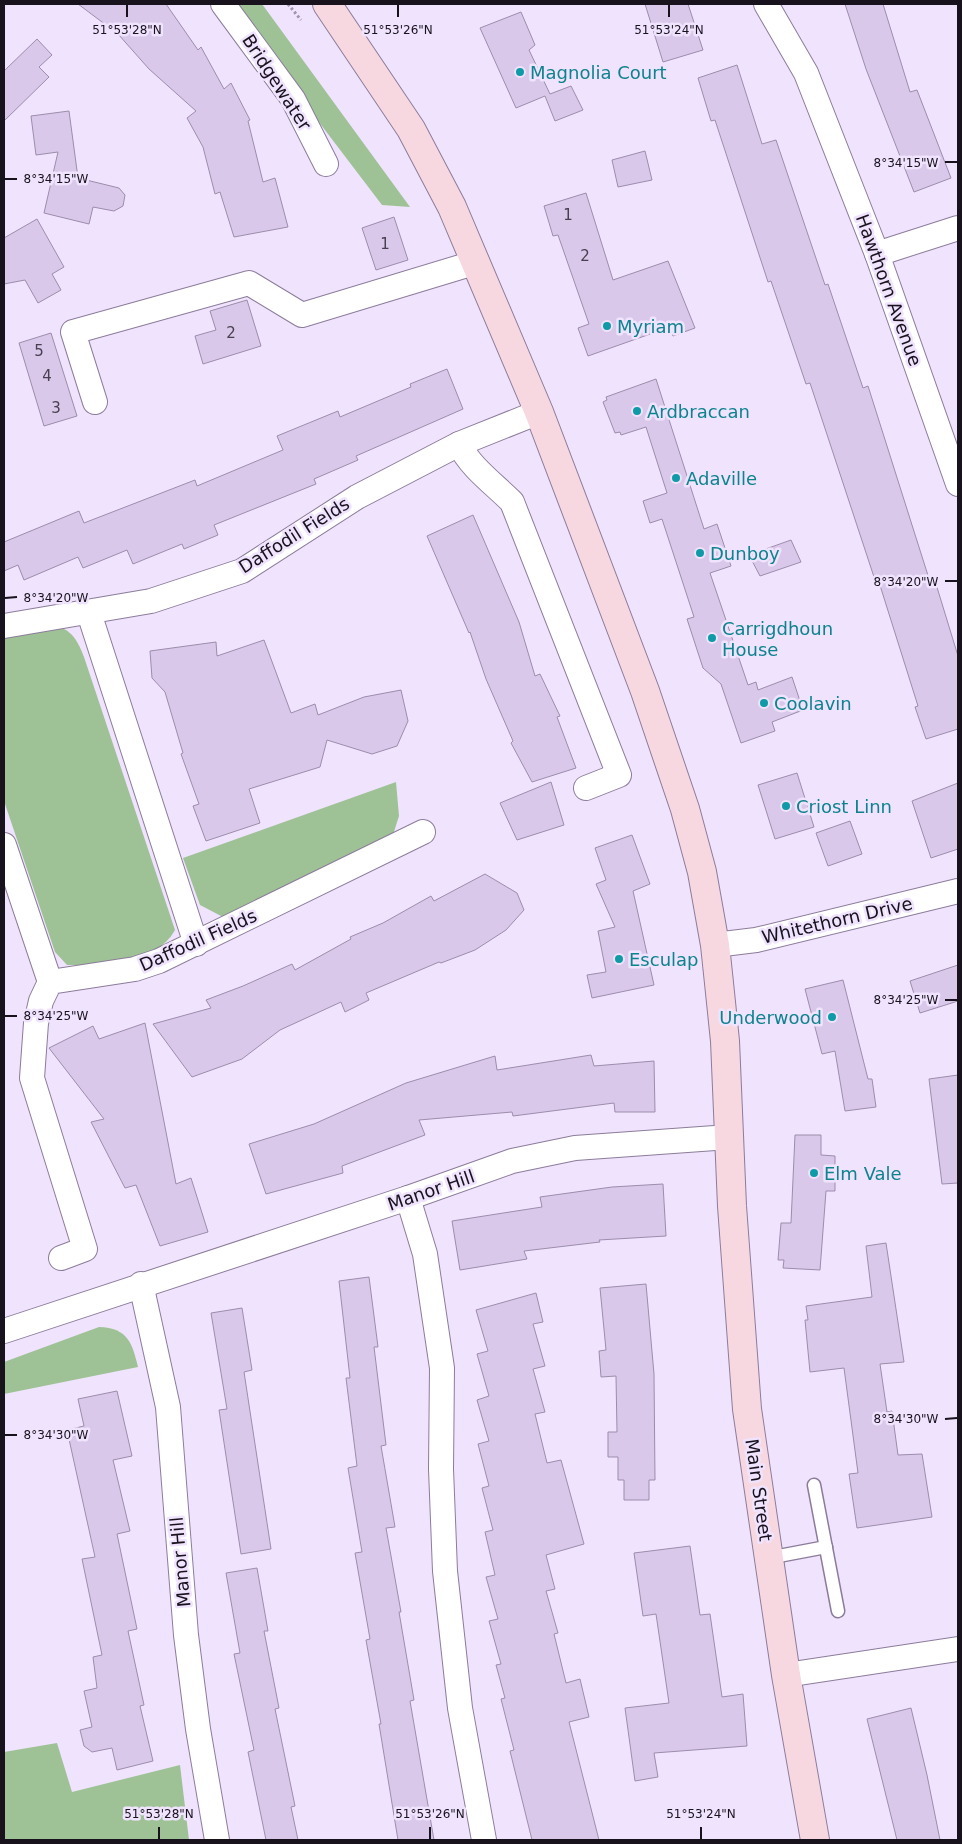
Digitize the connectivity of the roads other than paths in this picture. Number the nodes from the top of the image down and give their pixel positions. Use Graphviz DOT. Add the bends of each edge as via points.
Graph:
graph roads {
  1 [pos="223,4"];
  2 [pos="327,4"];
  3 [pos="766,4"];
  4 [pos="326,164"];
  5 [pos="958,228"];
  6 [pos="877,254"];
  7 [pos="477,262"];
  8 [pos="95,402"];
  9 [pos="539,412"];
  10 [pos="459,444"];
  11 [pos="958,484"];
  12 [pos="89,613"];
  13 [pos="4,626"];
  14 [pos="586,788"];
  15 [pos="423,832"];
  16 [pos="4,845"];
  17 [pos="958,891"];
  18 [pos="196,944"];
  19 [pos="715,945"];
  20 [pos="50,982"];
  21 [pos="729,1137"];
  22 [pos="408,1198"];
  23 [pos="60,1258"];
  24 [pos="141,1284"];
  25 [pos="4,1331"];
  26 [pos="814,1484"];
  27 [pos="826,1547"];
  28 [pos="768,1558"];
  29 [pos="838,1611"];
  30 [pos="958,1649"];
  31 [pos="786,1675"];
  32 [pos="217,1840"];
  33 [pos="484,1840"];
  34 [pos="815,1840"];
  1 -- 4 [label="street, Bridgewater" via="293,99"];
  2 -- 7 [label="main road, Main Street" via="411,129"];
  3 -- 6 [label="street, Hawthorn Avenue" via="797,56 816,97"];
  5 -- 6 [label="street"];
  6 -- 11 [label="street, Hawthorn Avenue"];
  7 -- 8 [label="street" via="302,315 249,283 73,332"];
  7 -- 9 [label="main road, Main Street"];
  9 -- 10 [label="street, Daffodil Fields"];
  9 -- 19 [label="main road, Main Street" via="666,749 702,872"];
  10 -- 12 [label="street, Daffodil Fields" via="357,497 242,571 151,601"];
  10 -- 14 [label="street" via="467,460 512,502 619,776"];
  12 -- 13 [label="street, Daffodil Fields"];
  12 -- 18 [label="street"];
  15 -- 18 [label="street, Daffodil Fields"];
  16 -- 20 [label="street"];
  17 -- 19 [label="street, Whitethorn Drive" via="756,940"];
  18 -- 20 [label="street, Daffodil Fields" via="135,969"];
  19 -- 21 [label="main road, Main Street" via="725,1041"];
  20 -- 23 [label="street" via="36,1023 32,1078 85,1249"];
  21 -- 22 [label="street, Manor Hill" via="575,1148 512,1162"];
  21 -- 28 [label="main road, Main Street" via="747,1409"];
  22 -- 24 [label="street, Manor Hill"];
  22 -- 33 [label="street" via="425,1254 442,1368 445,1571 460,1708"];
  24 -- 25 [label="street, Manor Hill"];
  24 -- 32 [label="street, Manor Hill" via="168,1407 186,1635"];
  26 -- 27 [label="lane"];
  27 -- 28 [label="lane"];
  27 -- 29 [label="lane"];
  28 -- 31 [label="main road, Main Street"];
  30 -- 31 [label="street"];
  31 -- 34 [label="main road, Main Street"];
}
